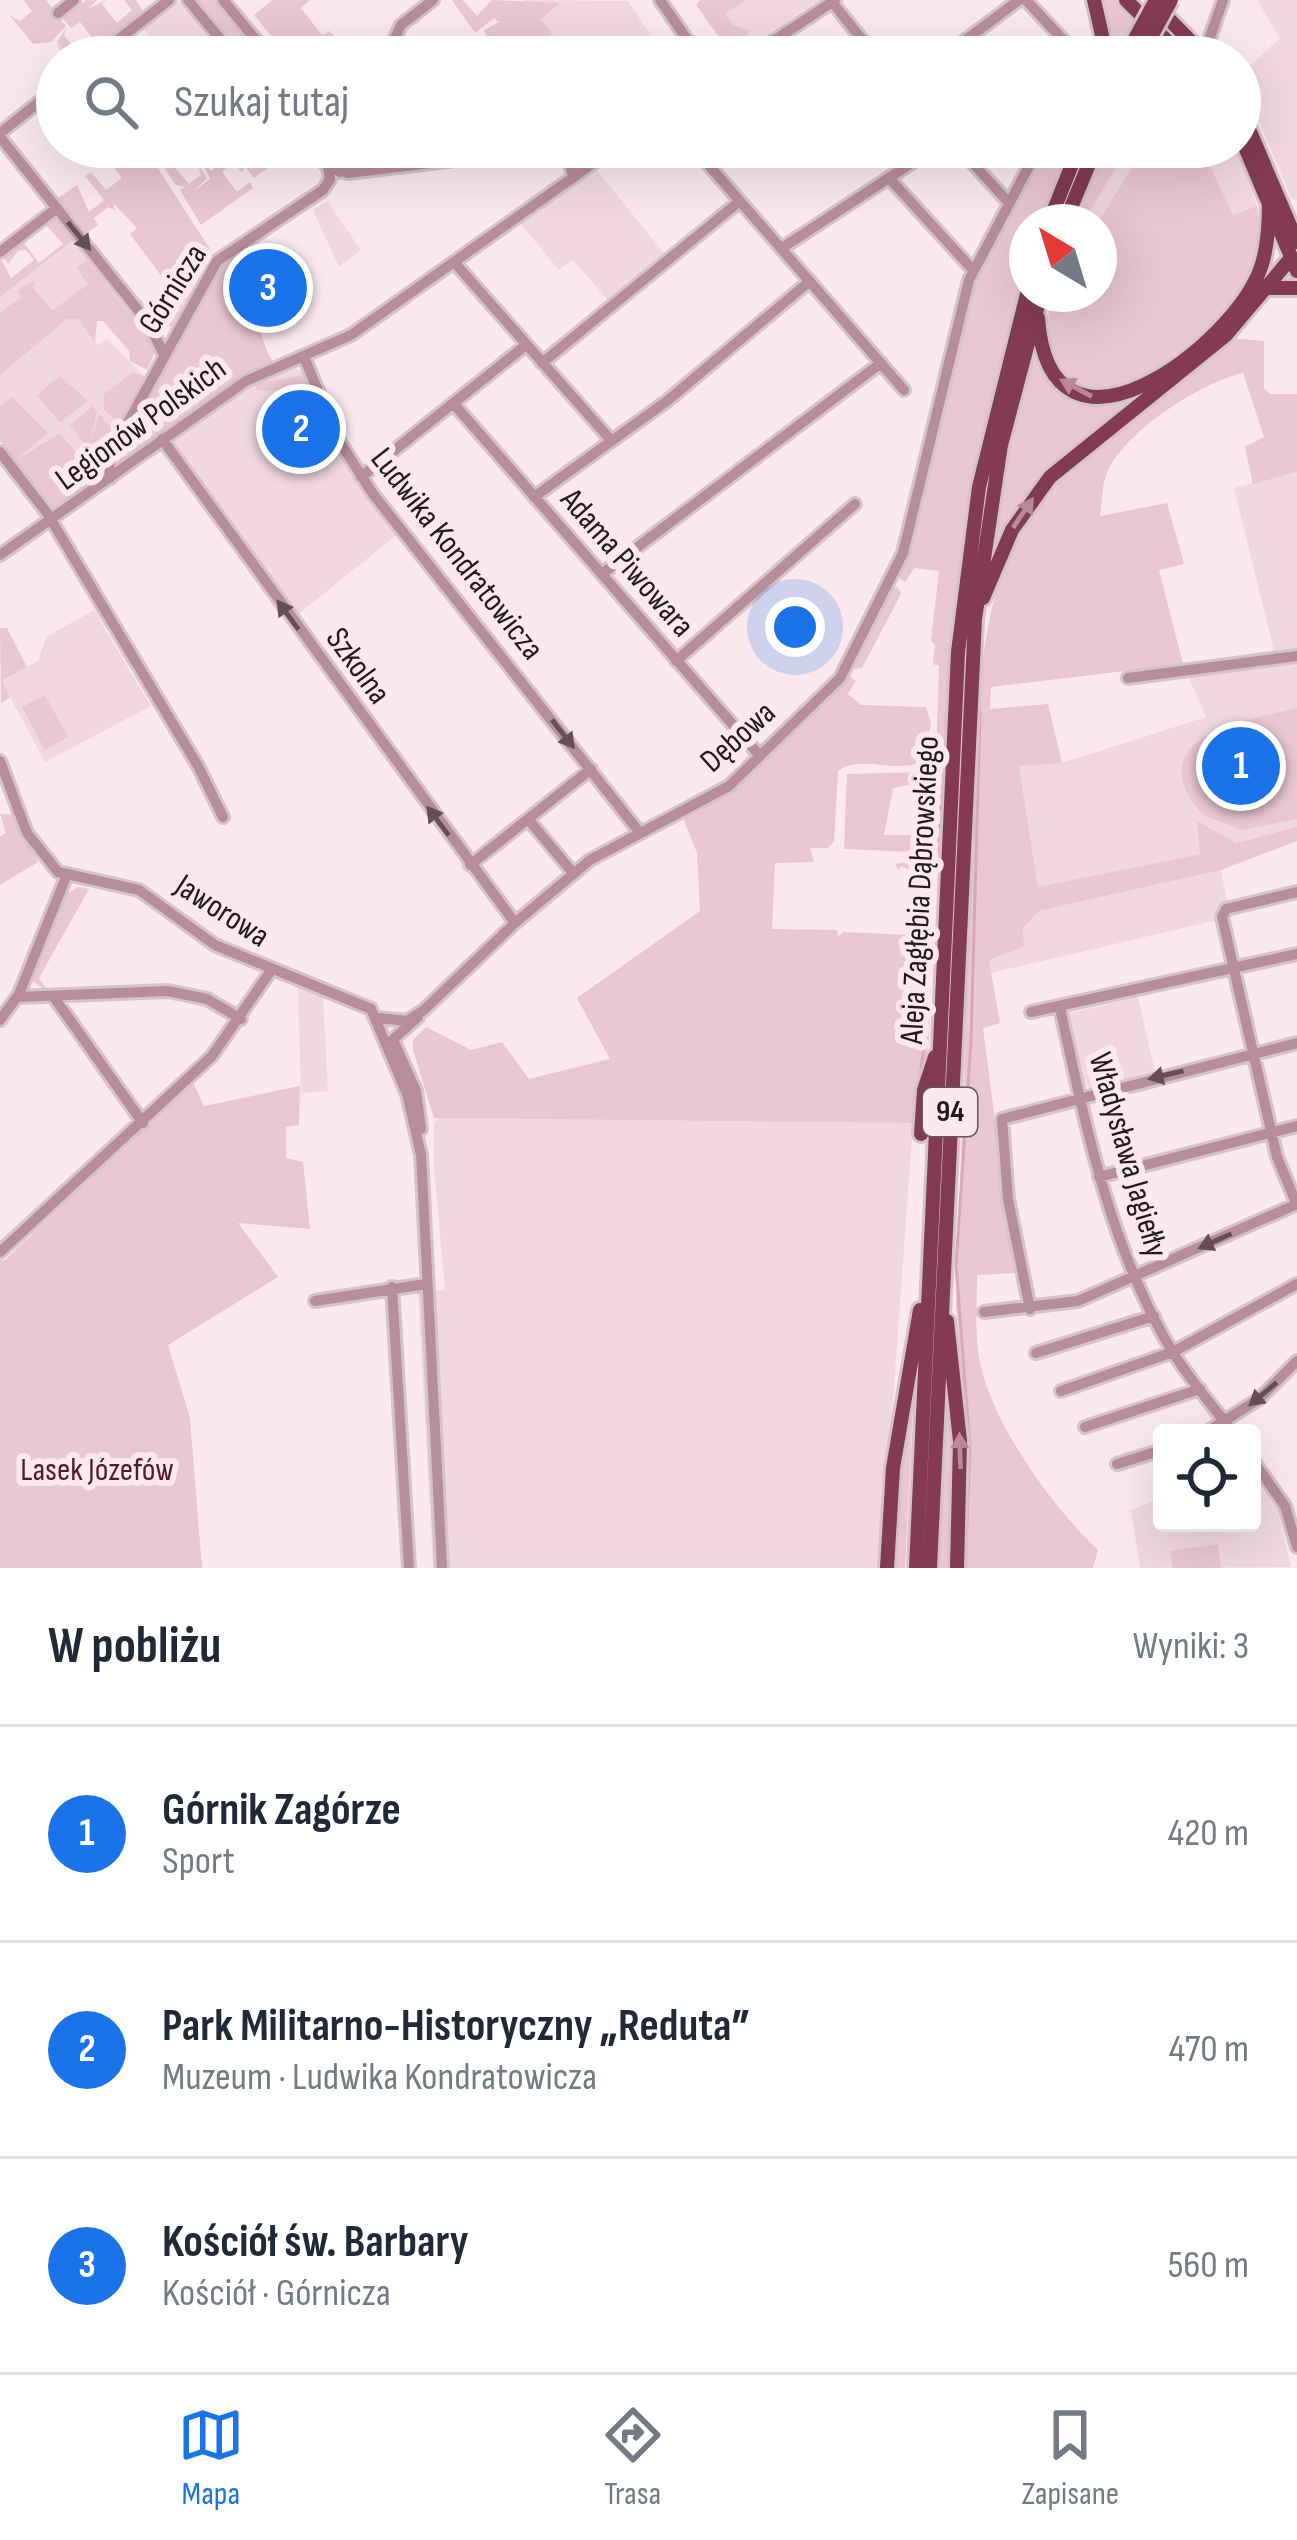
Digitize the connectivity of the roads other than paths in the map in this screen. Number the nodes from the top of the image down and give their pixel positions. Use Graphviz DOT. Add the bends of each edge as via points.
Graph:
graph roads {
  1 [pos="74,0"];
  2 [pos="143,0"];
  3 [pos="169,0"];
  4 [pos="188,0"];
  5 [pos="223,0"];
  6 [pos="433,0"];
  7 [pos="660,0"];
  8 [pos="1023,0"];
  9 [pos="1094,0"];
  10 [pos="1126,0"];
  11 [pos="1153,0"];
  12 [pos="1171,0"];
  13 [pos="1223,0"];
  14 [pos="833,1"];
  15 [pos="154,12"];
  16 [pos="58,13"];
  17 [pos="123,36"];
  18 [pos="218,36"];
  19 [pos="253,36"];
  20 [pos="396,36"];
  21 [pos="685,36"];
  22 [pos="780,36"];
  23 [pos="860,36"];
  24 [pos="972,36"];
  25 [pos="1058,36"];
  26 [pos="1102,36"];
  27 [pos="1135,36"];
  28 [pos="1151,36"];
  29 [pos="1162,36"];
  30 [pos="1184,36"];
  31 [pos="1208,36"];
  32 [pos="36,105"];
  33 [pos="0,135"];
  34 [pos="1261,164"];
  35 [pos="336,168"];
  36 [pos="352,168"];
  37 [pos="569,168"];
  38 [pos="584,168"];
  39 [pos="712,168"];
  40 [pos="904,168"];
  41 [pos="977,168"];
  42 [pos="1028,168"];
  43 [pos="1071,168"];
  44 [pos="1087,168"];
  45 [pos="1254,168"];
  46 [pos="334,170"];
  47 [pos="572,178"];
  48 [pos="889,178"];
  49 [pos="740,200"];
  50 [pos="1009,202"];
  51 [pos="1269,202"];
  52 [pos="1056,204"];
  53 [pos="1072,204"];
  54 [pos="57,208"];
  55 [pos="782,248"];
  56 [pos="0,252"];
  57 [pos="1296,257"];
  58 [pos="454,262"];
  59 [pos="1261,267"];
  60 [pos="973,270"];
  61 [pos="810,281"];
  62 [pos="1265,288"];
  63 [pos="1297,288"];
  64 [pos="1030,312"];
  65 [pos="1032,312"];
  66 [pos="1037,312"];
  67 [pos="526,345"];
  68 [pos="163,356"];
  69 [pos="304,357"];
  70 [pos="542,363"];
  71 [pos="881,363"];
  72 [pos="904,389"];
  73 [pos="453,404"];
  74 [pos="609,438"];
  75 [pos="162,439"];
  76 [pos="0,452"];
  77 [pos="361,477"];
  78 [pos="110,478"];
  79 [pos="534,497"];
  80 [pos="855,505"];
  81 [pos="51,522"];
  82 [pos="0,555"];
  83 [pos="602,574"];
  84 [pos="975,619"];
  85 [pos="1297,656"];
  86 [pos="676,661"];
  87 [pos="1128,678"];
  88 [pos="760,756"];
  89 [pos="0,761"];
  90 [pos="591,770"];
  91 [pos="223,817"];
  92 [pos="528,819"];
  93 [pos="640,832"];
  94 [pos="470,865"];
  95 [pos="573,873"];
  96 [pos="66,877"];
  97 [pos="1297,892"];
  98 [pos="515,922"];
  99 [pos="1297,954"];
  100 [pos="1234,968"];
  101 [pos="270,972"];
  102 [pos="52,996"];
  103 [pos="17,997"];
  104 [pos="1060,1008"];
  105 [pos="424,1010"];
  106 [pos="1031,1012"];
  107 [pos="378,1018"];
  108 [pos="241,1019"];
  109 [pos="0,1020"];
  110 [pos="391,1042"];
  111 [pos="1297,1043"];
  112 [pos="939,1046"];
  113 [pos="1253,1054"];
  114 [pos="1079,1096"];
  115 [pos="143,1123"];
  116 [pos="1297,1126"];
  117 [pos="921,1134"];
  118 [pos="1272,1134"];
  119 [pos="1100,1177"];
  120 [pos="1297,1205"];
  121 [pos="0,1252"];
  122 [pos="929,1264"];
  123 [pos="1134,1277"];
  124 [pos="942,1280"];
  125 [pos="426,1284"];
  126 [pos="1297,1284"];
  127 [pos="392,1287"];
  128 [pos="315,1301"];
  129 [pos="1030,1309"];
  130 [pos="984,1312"];
  131 [pos="1154,1316"];
  132 [pos="1173,1352"];
  133 [pos="1036,1353"];
  134 [pos="1297,1361"];
  135 [pos="1200,1389"];
  136 [pos="1061,1390"];
  137 [pos="1226,1424"];
  138 [pos="1233,1424"];
  139 [pos="1085,1427"];
  140 [pos="1153,1453"];
  141 [pos="1118,1464"];
  142 [pos="1261,1472"];
  143 [pos="1297,1546"];
  144 [pos="409,1568"];
  145 [pos="442,1568"];
  146 [pos="887,1568"];
  147 [pos="916,1568"];
  148 [pos="930,1568"];
  149 [pos="957,1568"];
  1 -- 16 [label="street"];
  2 -- 15 [label="street"];
  3 -- 15 [label="street"];
  4 -- 18 [label="street"];
  5 -- 19 [label="street"];
  6 -- 20 [label="street"];
  7 -- 21 [label="street"];
  8 -- 24 [label="street"];
  8 -- 25 [label="street"];
  9 -- 26 [label="main road"];
  10 -- 29 [label="main road"];
  11 -- 27 [label="main road, bridge"];
  11 -- 30 [label="main road"];
  12 -- 28 [label="main road, bridge"];
  13 -- 31 [label="street"];
  14 -- 22 [label="street"];
  14 -- 23 [label="street"];
  15 -- 17 [label="street"];
  32 -- 33 [label="street"];
  33 -- 54 [label="street"];
  34 -- 57 [label="main road"];
  35 -- 46 [label="street, Górnicza"];
  36 -- 46 [label="street"];
  37 -- 47 [label="street"];
  38 -- 47 [label="street, Legionów Polskich"];
  39 -- 49 [label="street"];
  40 -- 48 [label="street"];
  41 -- 50 [label="street"];
  42 -- 50 [label="street, Dębowa"];
  43 -- 52 [label="main road"];
  44 -- 53 [label="main road"];
  45 -- 51 [label="main road"];
  46 -- 68 [label="street, Górnicza" via="323,190 221,256"];
  47 -- 58 [label="street, Legionów Polskich"];
  48 -- 55 [label="street"];
  48 -- 60 [label="street"];
  49 -- 55 [label="street"];
  49 -- 70 [label="street"];
  50 -- 60 [label="street, Dębowa"];
  51 -- 57 [label="main road"];
  51 -- 59 [label="main road"];
  54 -- 56 [label="street"];
  54 -- 68 [label="street, one-way" via="149,324"];
  55 -- 61 [label="street"];
  57 -- 59 [label="main road" via="1274,256"];
  57 -- 62 [label="main road"];
  58 -- 67 [label="street"];
  58 -- 69 [label="street, Legionów Polskich" via="352,334"];
  59 -- 66 [label="main road, one-way" via="1223,324 1145,385 1115,398 1083,395 1055,375 1042,352"];
  60 -- 88 [label="street, Dębowa" via="892,581 840,678"];
  61 -- 71 [label="street"];
  61 -- 74 [label="street" via="679,392"];
  62 -- 63 [label="main road"];
  84 -- 62 [label="main road, one-way" via="1012,530 1049,477 1226,335"];
  64 -- 112 [label="main road, Aleja Zagłębia Dąbrowskiego / 94" via="999,390 966,574"];
  65 -- 84 [label="main road, Aleja Zagłębia Dąbrowskiego / 94" via="1001,445"];
  67 -- 70 [label="street"];
  67 -- 73 [label="street"];
  68 -- 78 [label="street, Górnicza" via="109,457"];
  69 -- 75 [label="street, Legionów Polskich" via="254,376"];
  69 -- 77 [label="street, Ludwika Kondratowicza"];
  70 -- 74 [label="street"];
  71 -- 72 [label="street"];
  71 -- 83 [label="street"];
  73 -- 77 [label="street"];
  73 -- 79 [label="street, Adama Piwowara"];
  74 -- 79 [label="street"];
  75 -- 78 [label="street, Legionów Polskich"];
  94 -- 75 [label="street, Szkolna, one-way"];
  76 -- 81 [label="street"];
  77 -- 90 [label="street, Ludwika Kondratowicza, one-way"];
  78 -- 81 [label="street, Legionów Polskich"];
  79 -- 83 [label="street, Adama Piwowara"];
  80 -- 86 [label="street"];
  81 -- 82 [label="street, Legionów Polskich"];
  81 -- 91 [label="street"];
  83 -- 86 [label="street, Adama Piwowara"];
  84 -- 124 [label="main road, Aleja Zagłębia Dąbrowskiego / 94"];
  85 -- 87 [label="street"];
  86 -- 88 [label="street, Adama Piwowara"];
  88 -- 93 [label="street, Dębowa" via="724,789"];
  89 -- 96 [label="street" via="27,833"];
  90 -- 92 [label="street"];
  90 -- 93 [label="street, Ludwika Kondratowicza"];
  92 -- 94 [label="street"];
  92 -- 95 [label="street"];
  93 -- 95 [label="street, Dębowa"];
  94 -- 98 [label="street, Szkolna"];
  95 -- 98 [label="street, Dębowa"];
  96 -- 101 [label="street, Jaworowa" via="139,890 197,935"];
  96 -- 103 [label="street"];
  97 -- 100 [label="street" via="1226,909"];
  98 -- 105 [label="street, Dębowa"];
  99 -- 100 [label="street"];
  100 -- 104 [label="street"];
  100 -- 113 [label="street"];
  101 -- 107 [label="street, Jaworowa" via="358,1000"];
  101 -- 108 [label="street"];
  102 -- 103 [label="street"];
  102 -- 108 [label="street" via="168,991 207,999"];
  102 -- 115 [label="street"];
  103 -- 109 [label="street"];
  104 -- 106 [label="street"];
  104 -- 114 [label="street, Władysława Jagiełły"];
  105 -- 107 [label="street" via="407,1021"];
  105 -- 110 [label="street, Dębowa"];
  107 -- 110 [label="street"];
  108 -- 115 [label="street"];
  110 -- 125 [label="street" via="421,1155"];
  111 -- 113 [label="street"];
  112 -- 117 [label="main road"];
  112 -- 122 [label="main road, Aleja Zagłębia Dąbrowskiego / 94"];
  113 -- 114 [label="street, one-way"];
  113 -- 118 [label="street"];
  114 -- 119 [label="street, Władysława Jagiełły"];
  114 -- 129 [label="street" via="1002,1118"];
  115 -- 121 [label="street"];
  116 -- 118 [label="street"];
  118 -- 119 [label="street"];
  118 -- 120 [label="street"];
  119 -- 123 [label="street, Władysława Jagiełły"];
  120 -- 123 [label="street, one-way"];
  122 -- 146 [label="main road" via="892,1468"];
  122 -- 147 [label="main road, Aleja Zagłębia Dąbrowskiego / 94"];
  123 -- 129 [label="street"];
  123 -- 131 [label="street, Władysława Jagiełły"];
  124 -- 148 [label="main road, Aleja Zagłębia Dąbrowskiego / 94"];
  149 -- 124 [label="main road, one-way" via="960,1441"];
  125 -- 127 [label="street"];
  125 -- 145 [label="street"];
  126 -- 132 [label="street"];
  127 -- 128 [label="street"];
  127 -- 144 [label="street"];
  129 -- 130 [label="street"];
  131 -- 132 [label="street, Władysława Jagiełły"];
  131 -- 133 [label="street"];
  132 -- 135 [label="street, Władysława Jagiełły"];
  132 -- 136 [label="street"];
  134 -- 138 [label="street, one-way"];
  135 -- 137 [label="street, Władysława Jagiełły"];
  135 -- 139 [label="street"];
  140 -- 141 [label="street"];
  142 -- 143 [label="street" via="1285,1506"];
}
